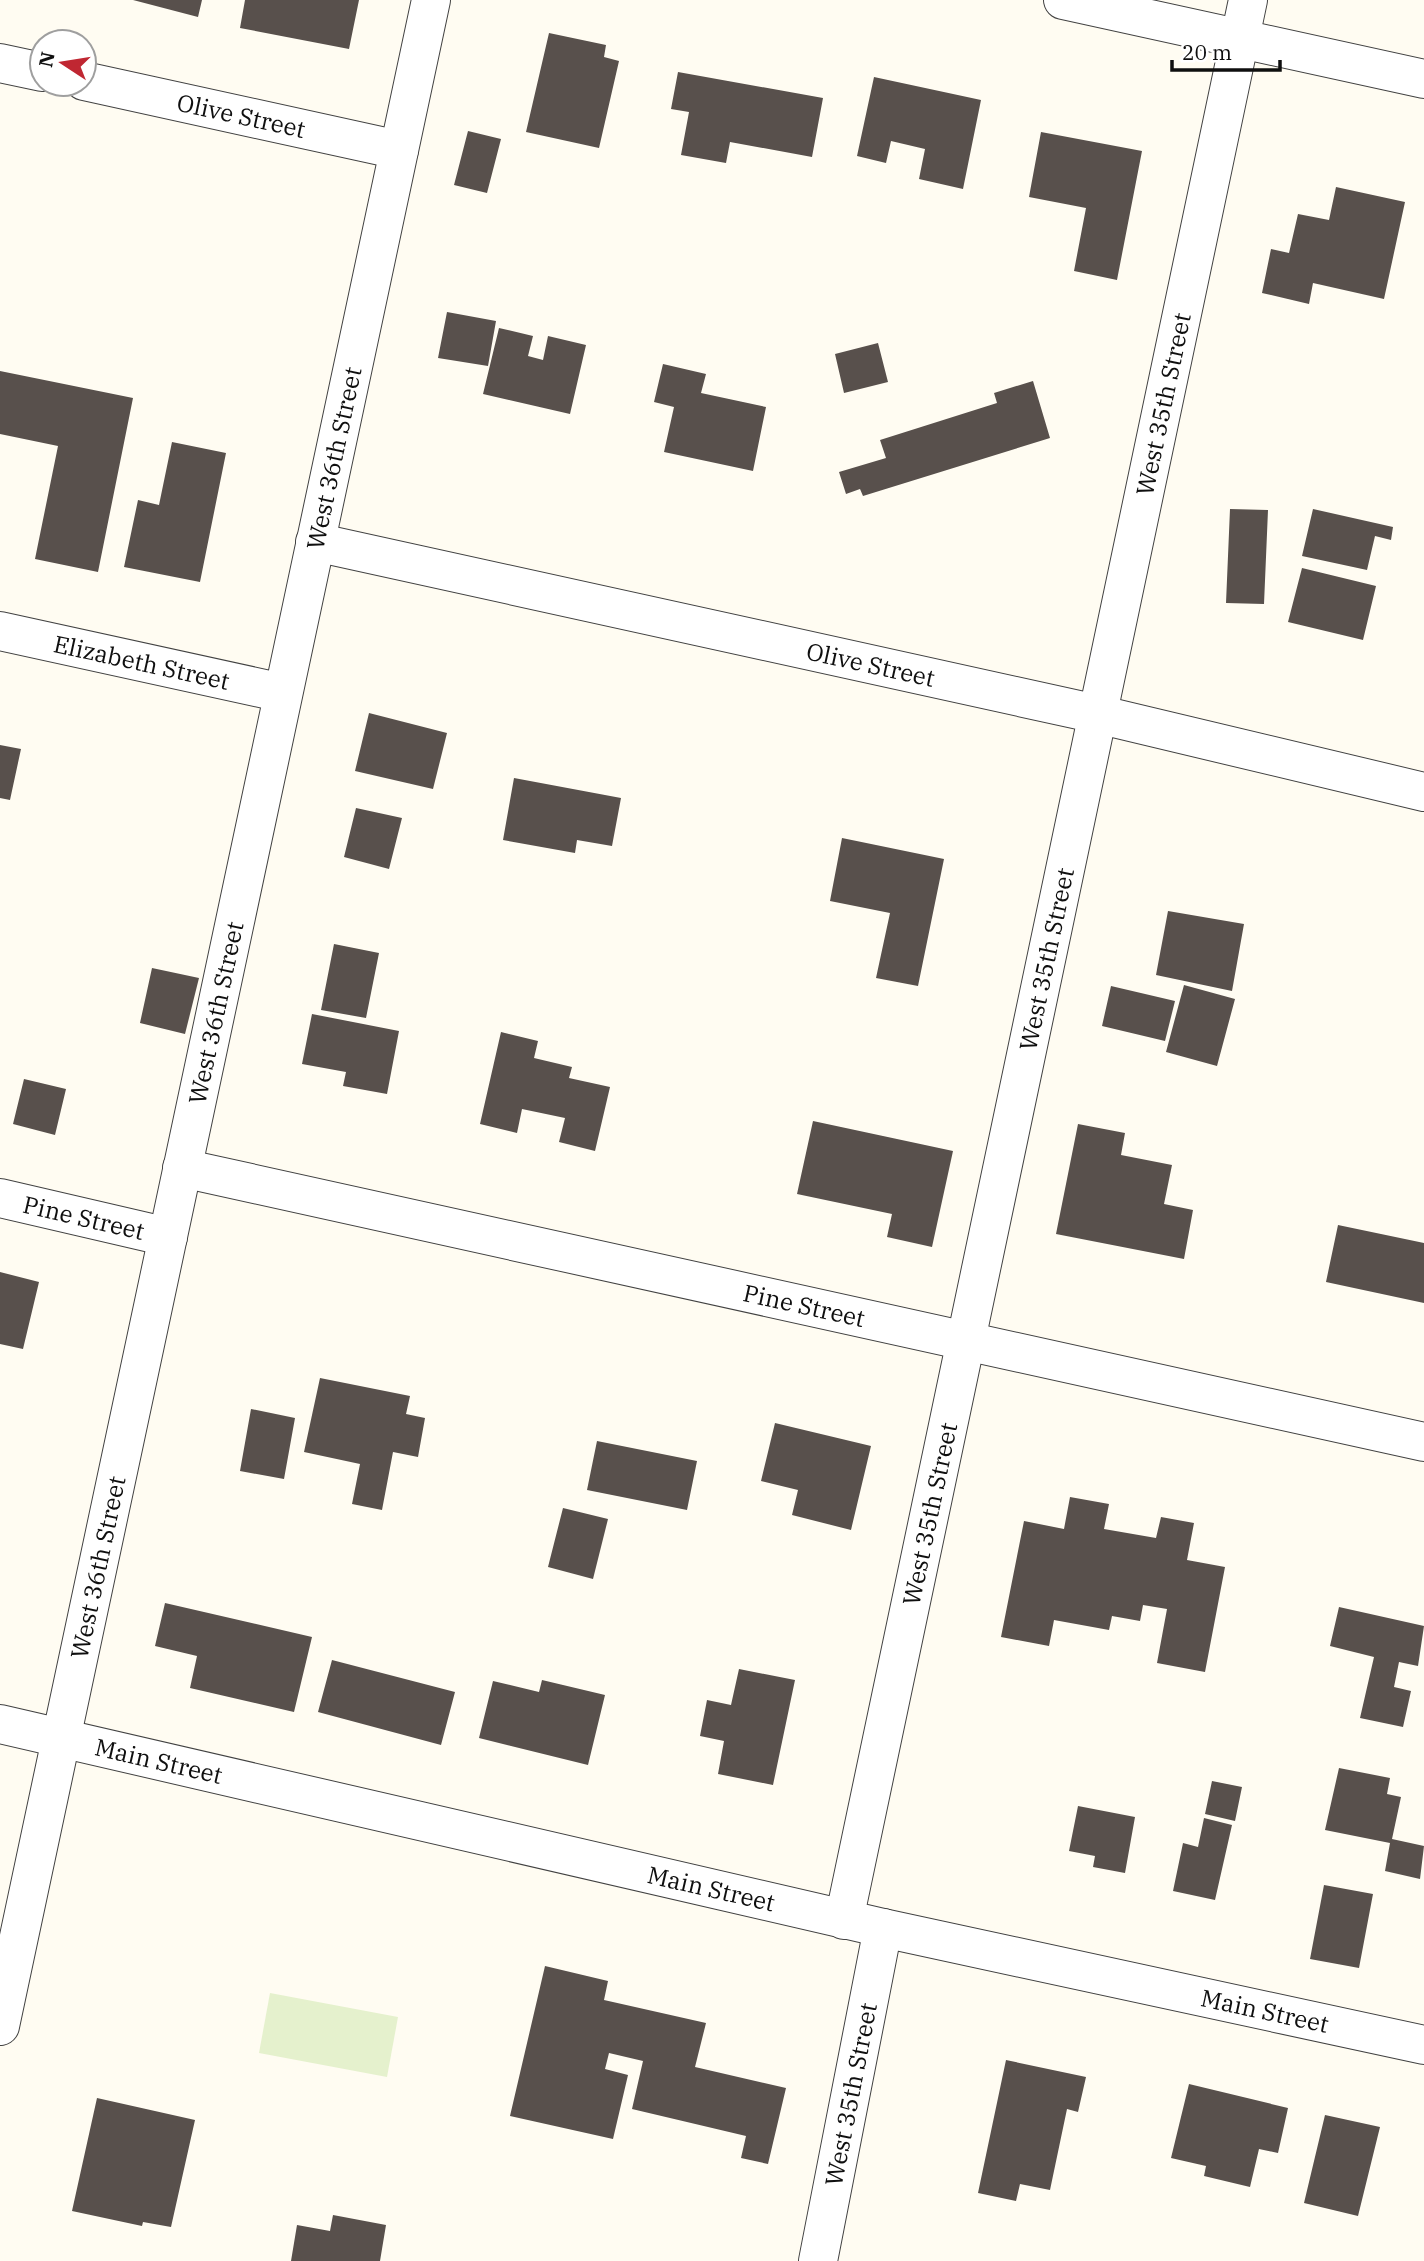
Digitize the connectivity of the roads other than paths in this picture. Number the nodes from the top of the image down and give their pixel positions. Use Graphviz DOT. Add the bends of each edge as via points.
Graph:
graph roads {
  1 [pos="431,0"];
  2 [pos="1063,0"];
  3 [pos="1248,0"];
  4 [pos="1240,37"];
  5 [pos="0,63"];
  6 [pos="28,69"];
  7 [pos="1424,79"];
  8 [pos="98,84"];
  9 [pos="399,150"];
  10 [pos="316,542"];
  11 [pos="0,631"];
  12 [pos="284,693"];
  13 [pos="1097,714"];
  14 [pos="1424,792"];
  15 [pos="182,1168"];
  16 [pos="0,1198"];
  17 [pos="168,1237"];
  18 [pos="966,1343"];
  19 [pos="1424,1443"];
  20 [pos="0,1724"];
  21 [pos="61,1737"];
  22 [pos="844,1920"];
  23 [pos="883,1928"];
  24 [pos="0,2026"];
  25 [pos="1424,2045"];
  26 [pos="818,2261"];
  1 -- 9 [label="street, West 36th Street"];
  2 -- 4 [label="street"];
  3 -- 4 [label="street, West 35th Street"];
  4 -- 7 [label="street"];
  4 -- 13 [label="street, West 35th Street"];
  5 -- 6 [label="street"];
  8 -- 9 [label="street, Olive Street"];
  9 -- 10 [label="street, West 36th Street"];
  10 -- 12 [label="street, West 36th Street"];
  10 -- 13 [label="street, Olive Street"];
  11 -- 12 [label="street, Elizabeth Street"];
  12 -- 15 [label="street, West 36th Street"];
  13 -- 14 [label="street, Olive Street"];
  13 -- 18 [label="street, West 35th Street"];
  15 -- 17 [label="street, West 36th Street"];
  15 -- 18 [label="street, Pine Street"];
  16 -- 17 [label="street, Pine Street"];
  17 -- 21 [label="street, West 36th Street"];
  18 -- 19 [label="street, Pine Street"];
  18 -- 22 [label="street, West 35th Street"];
  20 -- 21 [label="street, Main Street"];
  21 -- 22 [label="street, Main Street"];
  21 -- 24 [label="street, West 36th Street"];
  22 -- 23 [label="street, Main Street"];
  23 -- 25 [label="street, Main Street"];
  23 -- 26 [label="street, West 35th Street"];
}
